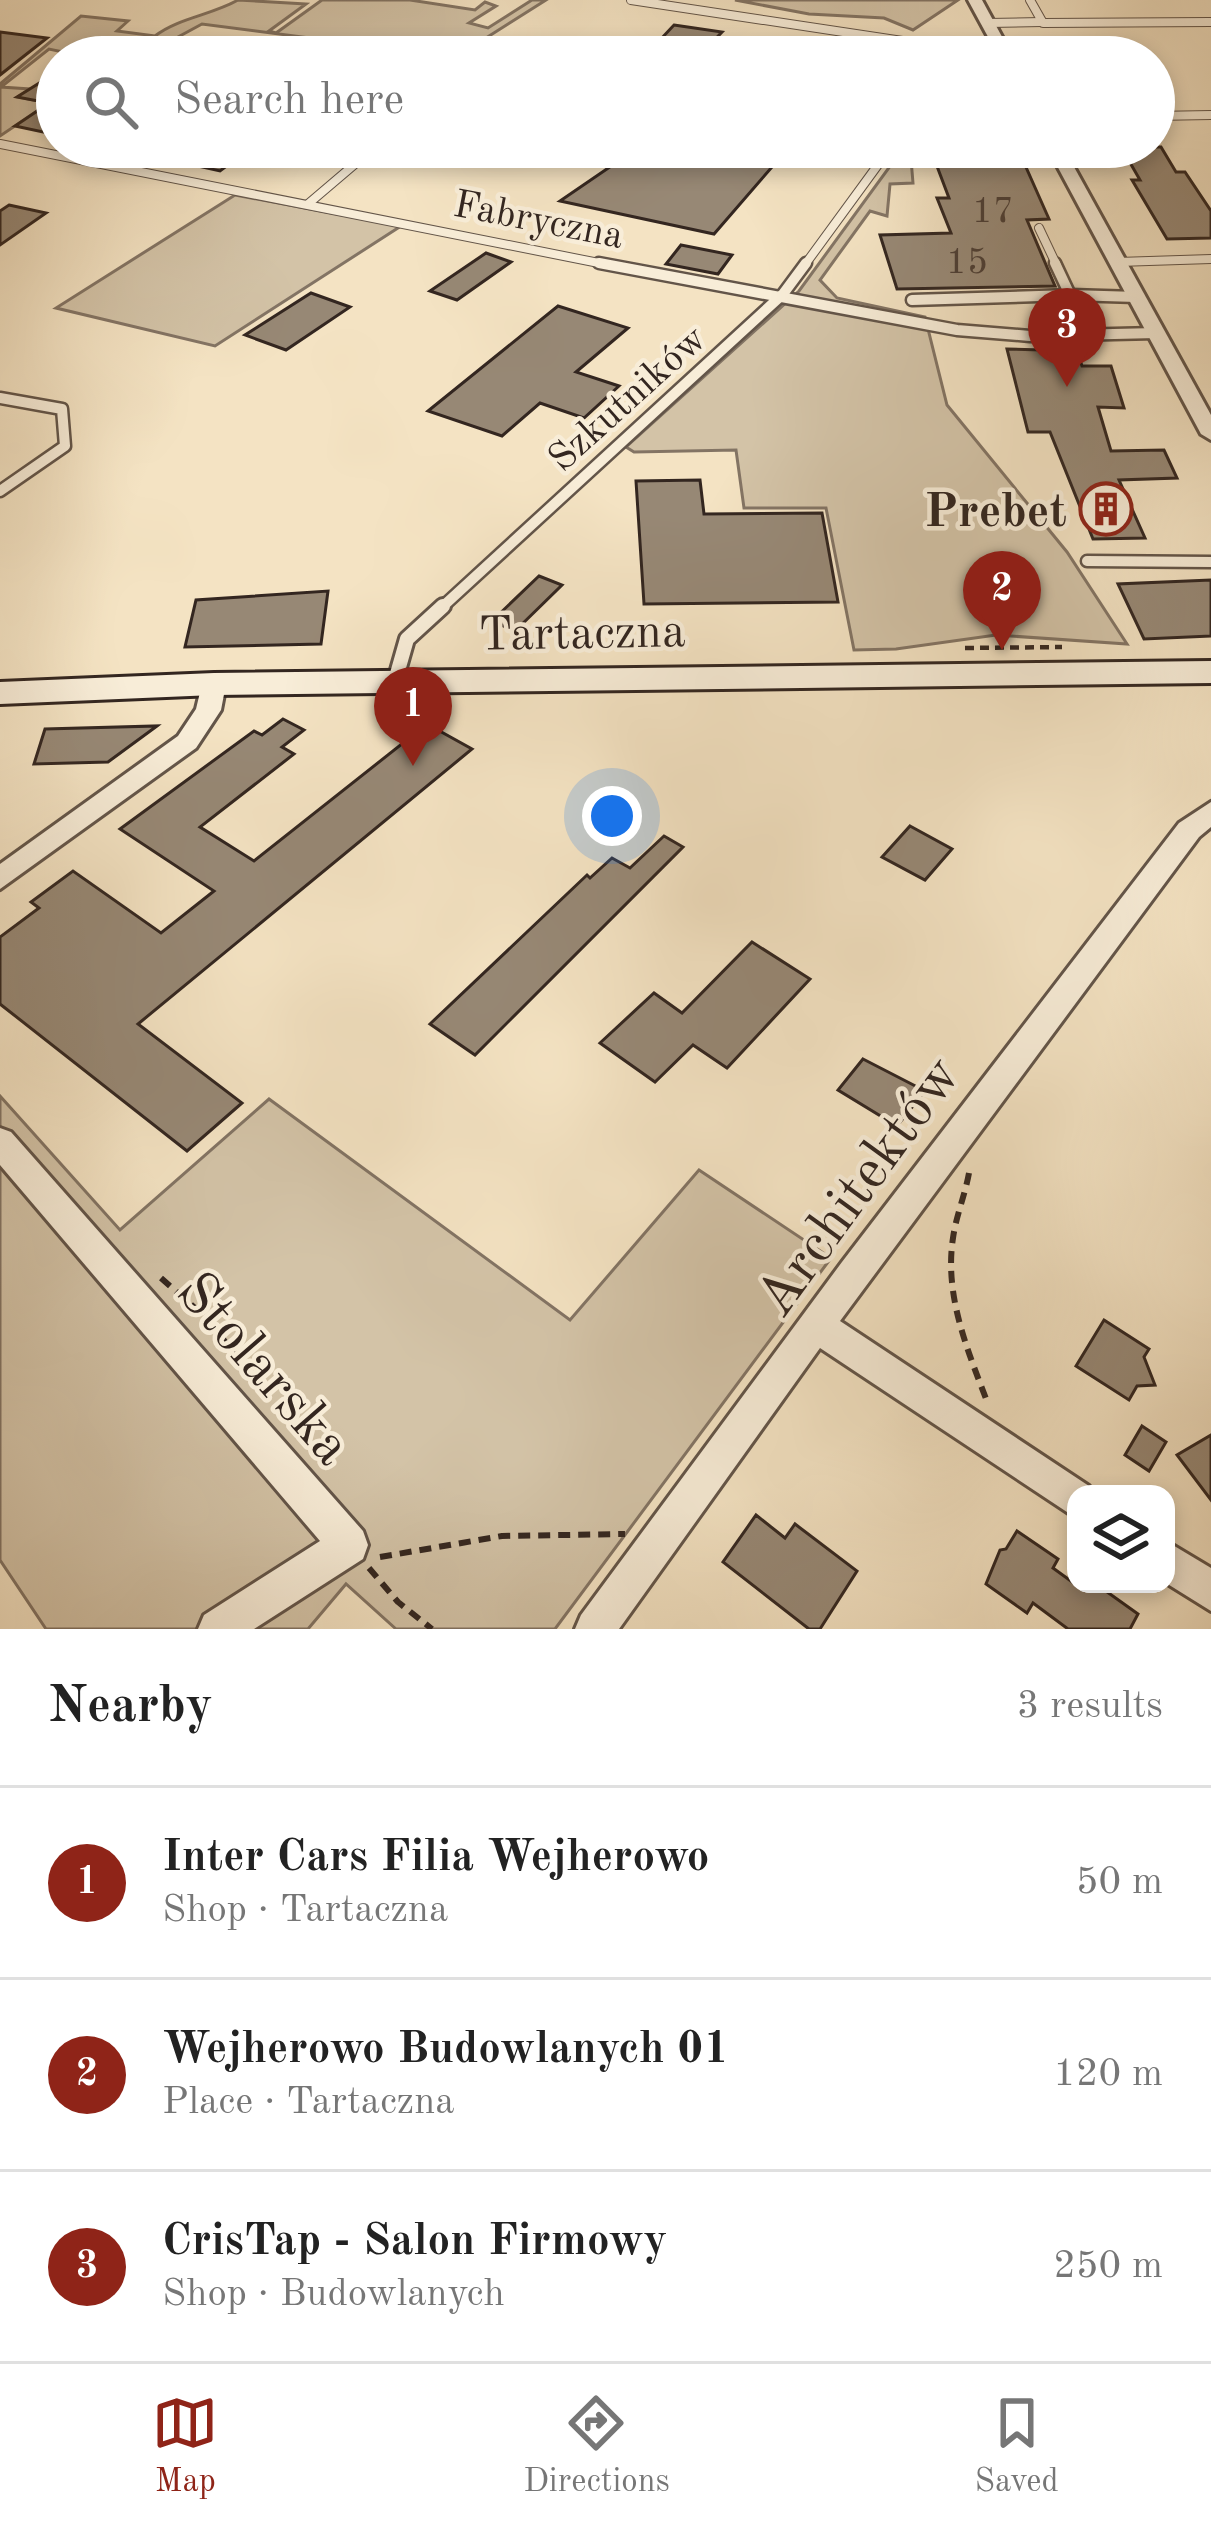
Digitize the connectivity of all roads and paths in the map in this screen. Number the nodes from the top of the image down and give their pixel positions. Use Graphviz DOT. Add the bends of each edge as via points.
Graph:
graph roads {
  1 [pos="631,0"];
  2 [pos="975,0"];
  3 [pos="1030,0"];
  4 [pos="1042,22"];
  5 [pos="1211,22"];
  6 [pos="988,23"];
  7 [pos="871,36"];
  8 [pos="995,36"];
  9 [pos="1211,115"];
  10 [pos="1175,116"];
  11 [pos="0,144"];
  12 [pos="36,148"];
  13 [pos="141,168"];
  14 [pos="350,168"];
  15 [pos="876,168"];
  16 [pos="1067,168"];
  17 [pos="308,204"];
  18 [pos="1039,228"];
  19 [pos="1211,259"];
  20 [pos="1118,262"];
  21 [pos="783,294"];
  22 [pos="1070,295"];
  23 [pos="1137,297"];
  24 [pos="912,300"];
  25 [pos="1156,333"];
  26 [pos="0,398"];
  27 [pos="1208,422"];
  28 [pos="0,491"];
  29 [pos="1087,561"];
  30 [pos="1211,562"];
  31 [pos="1211,672"];
  32 [pos="1166,673"];
  33 [pos="395,681"];
  34 [pos="1211,681"];
  35 [pos="214,684"];
  36 [pos="0,693"];
  37 [pos="1211,812"];
  38 [pos="0,879"];
  39 [pos="975,1113"];
  40 [pos="0,1142"];
  41 [pos="819,1327"];
  42 [pos="1009,1454"];
  43 [pos="1067,1493"];
  44 [pos="662,1538"];
  45 [pos="362,1561"];
  46 [pos="1175,1566"];
  47 [pos="1211,1591"];
  48 [pos="218,1629"];
  49 [pos="595,1629"];
  1 -- 7 [label="lane"];
  2 -- 6 [label="street"];
  3 -- 4 [label="lane"];
  4 -- 5 [label="lane"];
  4 -- 6 [label="lane"];
  6 -- 8 [label="street"];
  9 -- 10 [label="lane"];
  11 -- 12 [label="lane, Fabryczna"];
  13 -- 17 [label="lane, Fabryczna"];
  14 -- 17 [label="lane"];
  15 -- 21 [label="lane, Szkutników"];
  16 -- 20 [label="street"];
  17 -- 21 [label="lane, Fabryczna"];
  18 -- 22 [label="lane"];
  19 -- 20 [label="lane"];
  20 -- 23 [label="street"];
  21 -- 25 [label="lane, Fabryczna" via="990,334"];
  21 -- 33 [label="lane, Szkutników" via="415,630"];
  22 -- 23 [label="lane"];
  22 -- 24 [label="lane"];
  23 -- 25 [label="street"];
  25 -- 27 [label="street"];
  26 -- 28 [label="lane" via="62,410 65,446"];
  29 -- 30 [label="lane"];
  31 -- 32 [label="street, Tartaczna"];
  32 -- 33 [label="street, Tartaczna"];
  32 -- 34 [label="street, Tartaczna"];
  33 -- 35 [label="street, Tartaczna"];
  35 -- 36 [label="street, Tartaczna"];
  35 -- 38 [label="street" via="187,742"];
  37 -- 39 [label="street, Architektów" via="1189,830"];
  39 -- 41 [label="street, Architektów"];
  39 -- 42 [label="path" via="951,1289"];
  40 -- 48 [label="street, Stolarska" via="349,1545"];
  41 -- 42 [label="street"];
  41 -- 44 [label="street, Architektów"];
  42 -- 43 [label="street"];
  44 -- 45 [label="path" via="502,1536"];
  44 -- 49 [label="street, Architektów"];
  46 -- 47 [label="street"];
}
